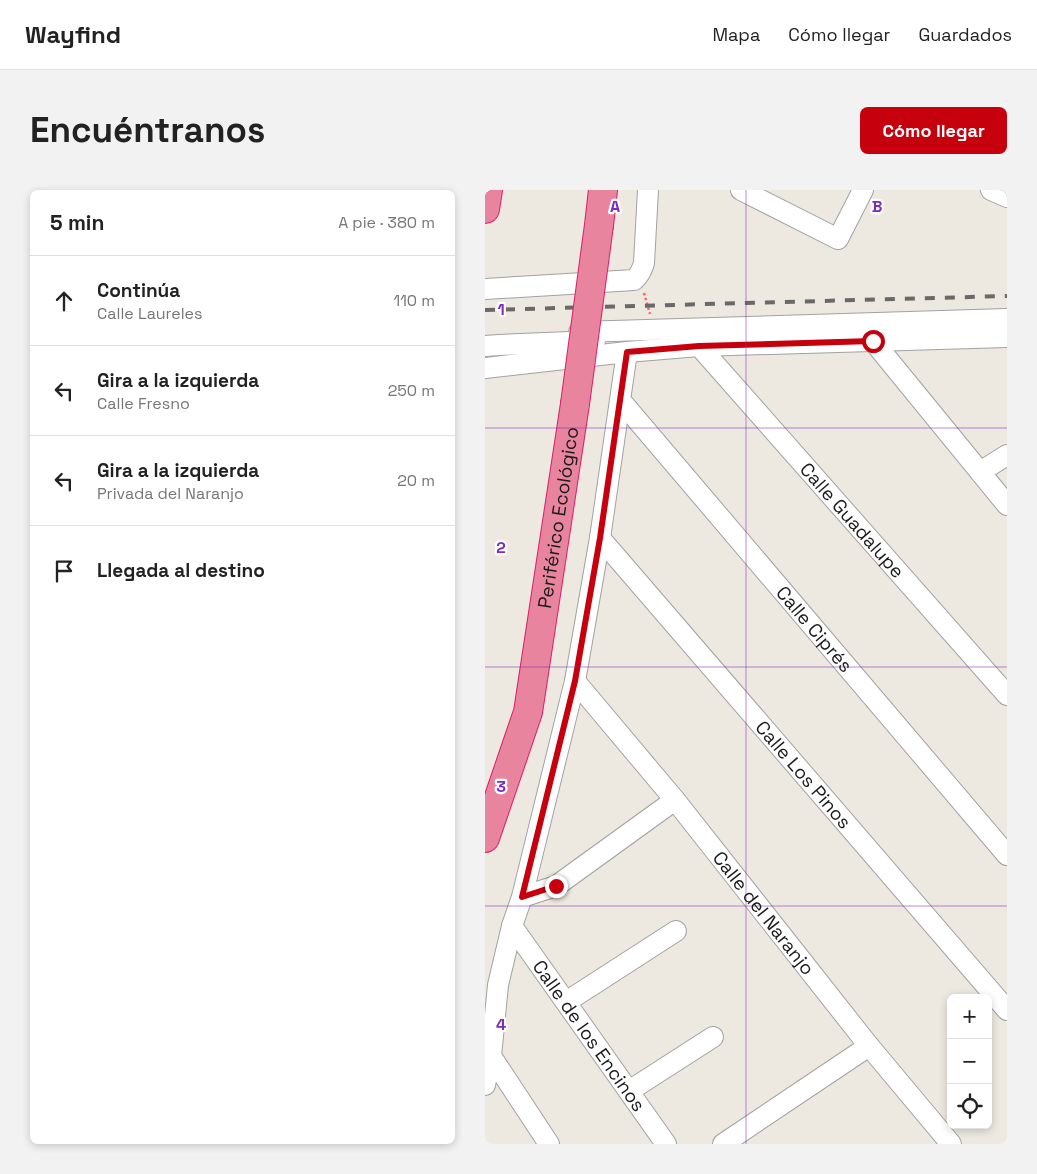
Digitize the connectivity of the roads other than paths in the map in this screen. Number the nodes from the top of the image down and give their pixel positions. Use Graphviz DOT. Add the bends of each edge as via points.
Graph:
graph roads {
  1 [pos="488,190"];
  2 [pos="603,190"];
  3 [pos="648,190"];
  4 [pos="741,190"];
  5 [pos="863,190"];
  6 [pos="991,190"];
  7 [pos="1007,197"];
  8 [pos="485,209"];
  9 [pos="485,289"];
  10 [pos="1007,319"];
  11 [pos="1007,329"];
  12 [pos="485,335"];
  13 [pos="1007,337"];
  14 [pos="873,341"];
  15 [pos="485,346"];
  16 [pos="699,346"];
  17 [pos="627,352"];
  18 [pos="485,368"];
  19 [pos="621,402"];
  20 [pos="1007,455"];
  21 [pos="980,472"];
  22 [pos="1007,505"];
  23 [pos="600,538"];
  24 [pos="575,681"];
  25 [pos="1007,695"];
  26 [pos="675,800"];
  27 [pos="485,838"];
  28 [pos="1007,855"];
  29 [pos="522,897"];
  30 [pos="512,926"];
  31 [pos="676,931"];
  32 [pos="566,1002"];
  33 [pos="1007,1010"];
  34 [pos="713,1036"];
  35 [pos="869,1046"];
  36 [pos="491,1056"];
  37 [pos="485,1085"];
  38 [pos="629,1091"];
  39 [pos="549,1144"];
  40 [pos="666,1144"];
  41 [pos="723,1144"];
  42 [pos="951,1144"];
  1 -- 8 [label="highway"];
  2 -- 27 [label="highway, Periférico Ecológico, bridge" via="575,404 528,712"];
  3 -- 9 [label="street" via="644,263 634,280"];
  4 -- 5 [label="street" via="838,239"];
  6 -- 7 [label="street"];
  10 -- 12 [label="street"];
  11 -- 15 [label="street"];
  13 -- 14 [label="street"];
  14 -- 16 [label="street"];
  14 -- 21 [label="street"];
  16 -- 17 [label="street"];
  16 -- 25 [label="street, Calle Guadalupe"];
  17 -- 18 [label="street"];
  17 -- 19 [label="street"];
  19 -- 23 [label="street"];
  19 -- 28 [label="street, Calle Ciprés"];
  20 -- 21 [label="street"];
  21 -- 22 [label="street"];
  23 -- 24 [label="street"];
  23 -- 33 [label="street, Calle Los Pinos"];
  24 -- 26 [label="street, Calle del Naranjo"];
  24 -- 29 [label="street"];
  26 -- 29 [label="street" via="556,886"];
  26 -- 35 [label="street, Calle del Naranjo"];
  29 -- 30 [label="street"];
  30 -- 32 [label="street, Calle de los Encinos"];
  30 -- 36 [label="street" via="498,985"];
  31 -- 32 [label="street"];
  32 -- 38 [label="street, Calle de los Encinos"];
  34 -- 38 [label="street"];
  35 -- 41 [label="street"];
  35 -- 42 [label="street, Calle del Naranjo"];
  36 -- 37 [label="street"];
  36 -- 39 [label="street"];
  38 -- 40 [label="street, Calle de los Encinos"];
}
